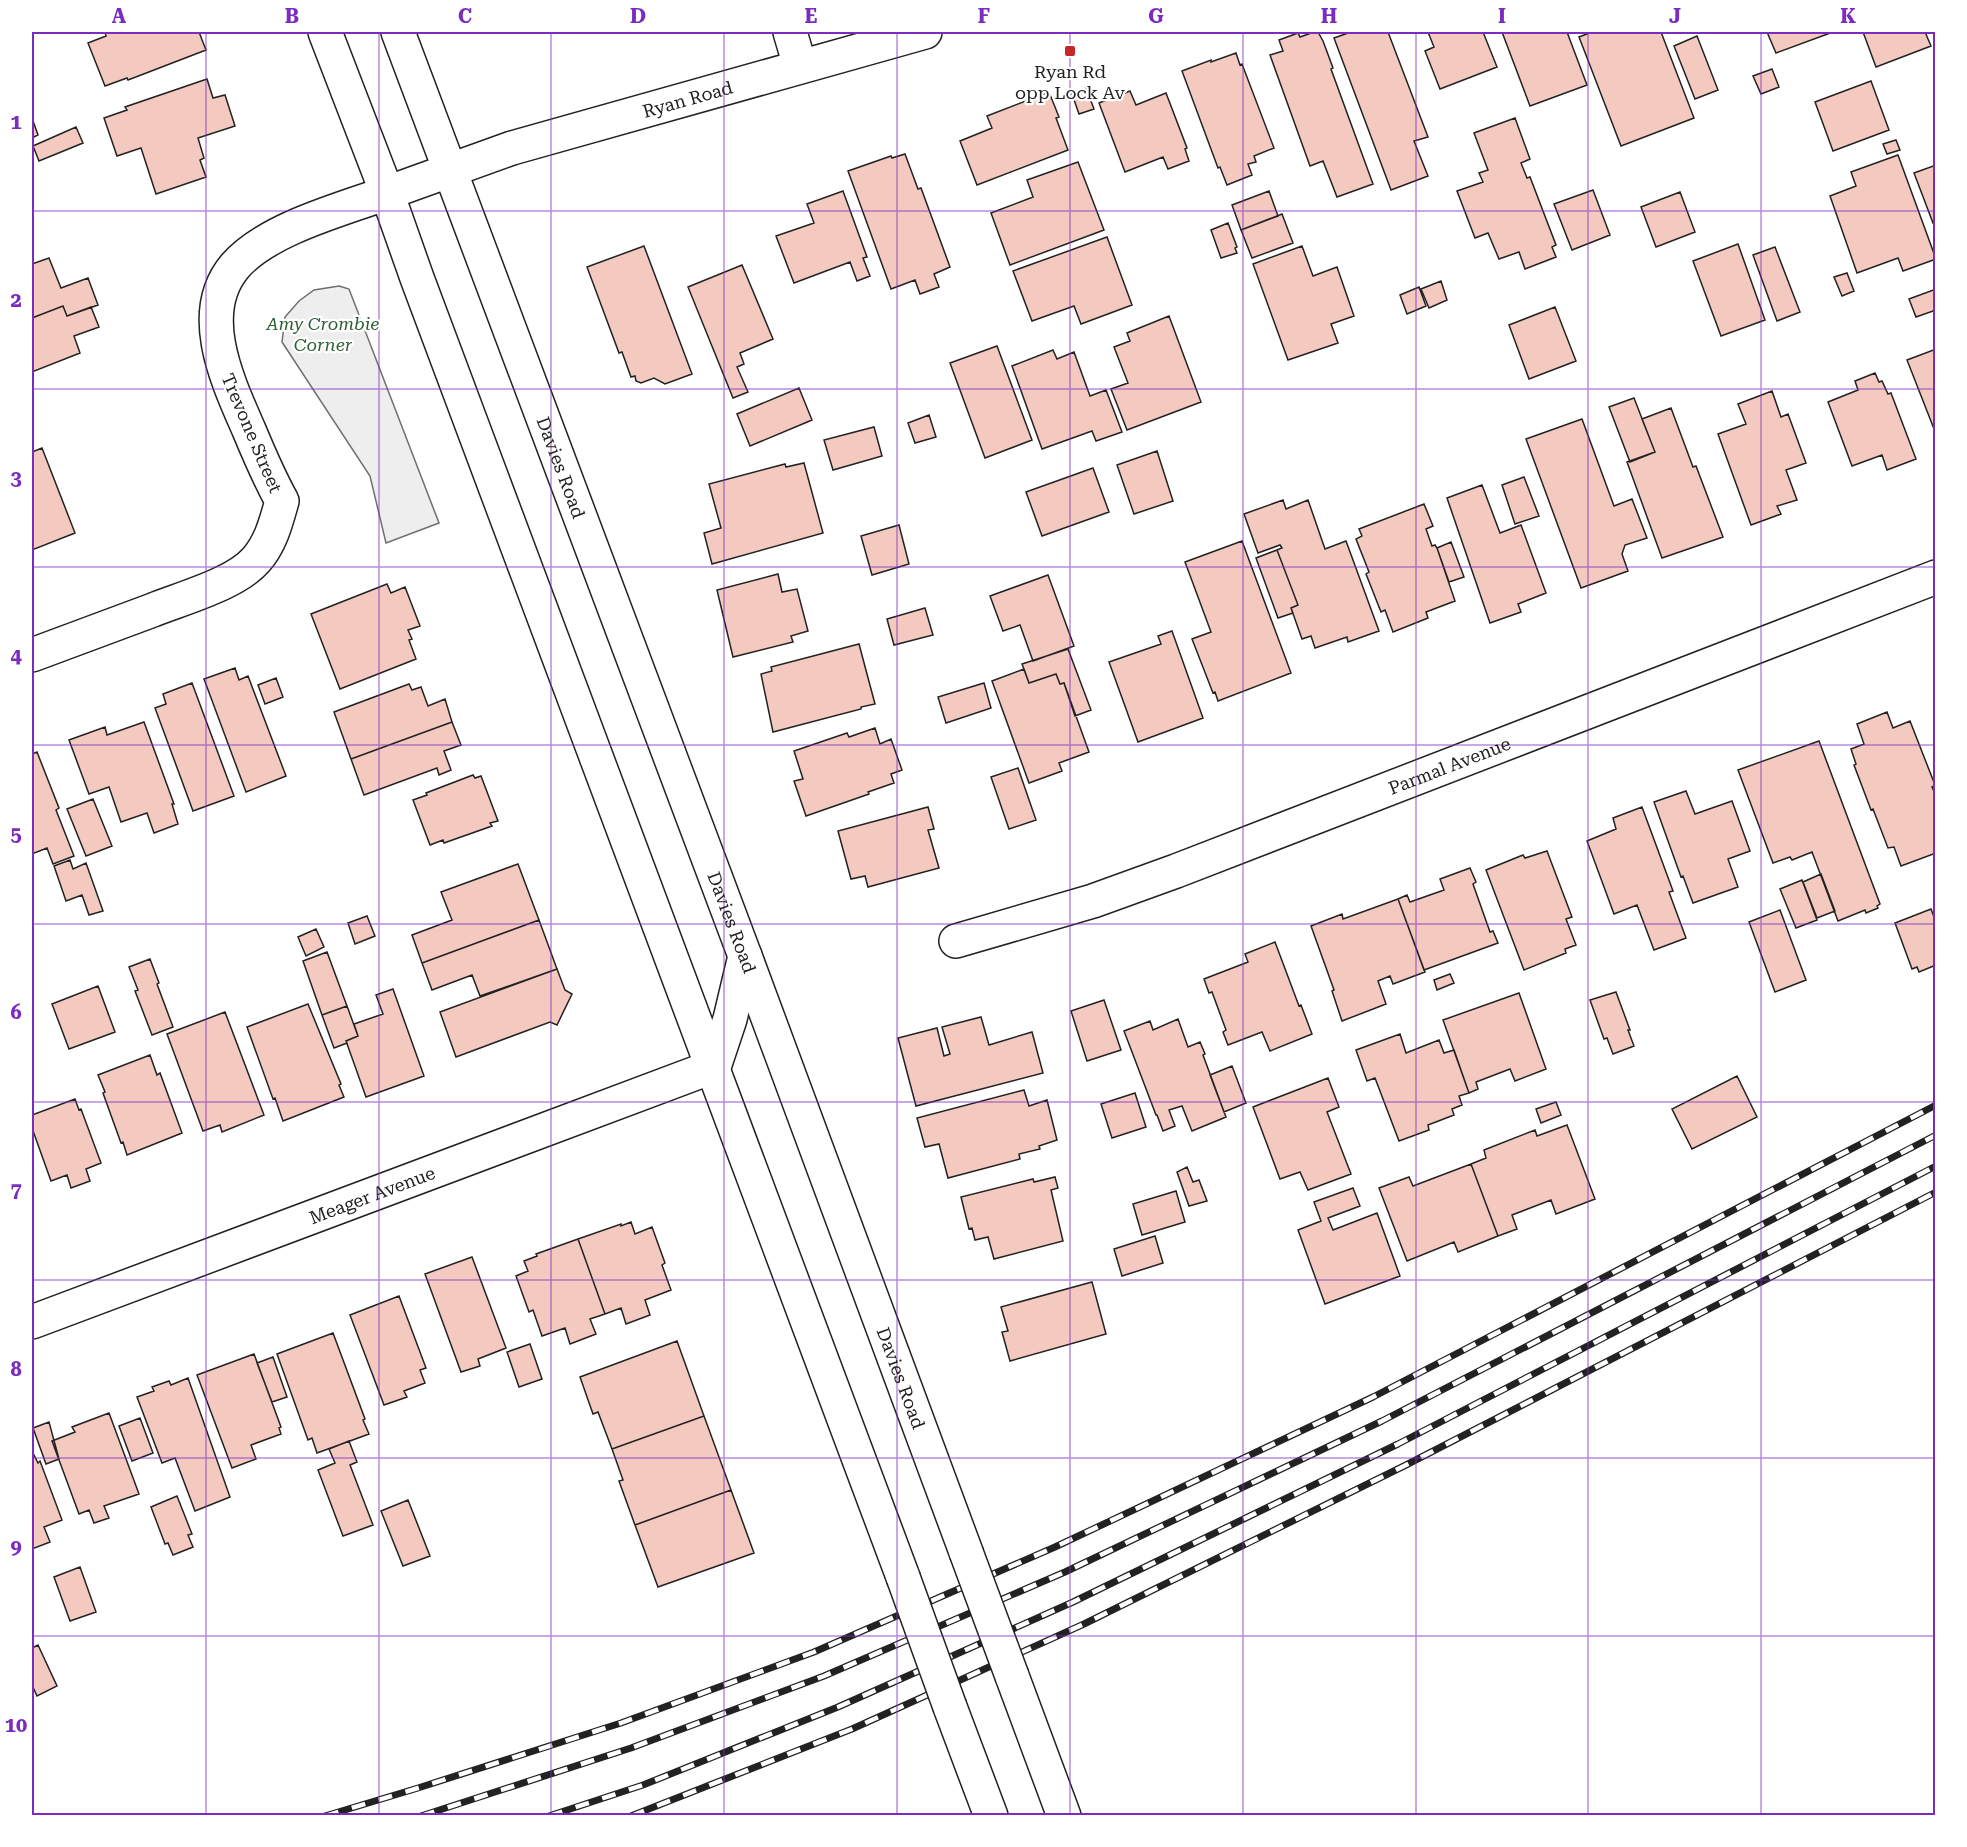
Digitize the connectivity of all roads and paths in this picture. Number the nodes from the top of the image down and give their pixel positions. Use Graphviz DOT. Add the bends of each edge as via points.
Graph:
graph roads {
  1 [pos="325,32"];
  2 [pos="398,32"];
  3 [pos="790,32"];
  4 [pos="925,32"];
  5 [pos="800,66"];
  6 [pos="450,171"];
  7 [pos="387,193"];
  8 [pos="1935,576"];
  9 [pos="32,655"];
  10 [pos="956,941"];
  11 [pos="745,956"];
  12 [pos="712,1067"];
  13 [pos="32,1322"];
  14 [pos="991,1815"];
  15 [pos="1064,1815"];
  1 -- 7 [label="main road"];
  2 -- 6 [label="main road, Davies Road"];
  3 -- 5 [label="main road"];
  4 -- 5 [label="main road, Ryan Road"];
  5 -- 6 [label="main road, Ryan Road" via="512,148"];
  6 -- 7 [label="main road, Ryan Road"];
  6 -- 11 [label="main road, Davies Road"];
  7 -- 9 [label="main road, Trevone Street" via="303,224 255,249 237,265 221,291 216,328 220,354 282,501 267,545 255,562 206,590"];
  7 -- 12 [label="main road"];
  8 -- 10 [label="main road, Parmal Avenue" via="1176,871 1093,901"];
  11 -- 12 [label="main road" via="730,1019"];
  11 -- 15 [label="main road, Davies Road, bridge"];
  12 -- 13 [label="main road, Meager Avenue"];
  12 -- 14 [label="main road, bridge"];
}
